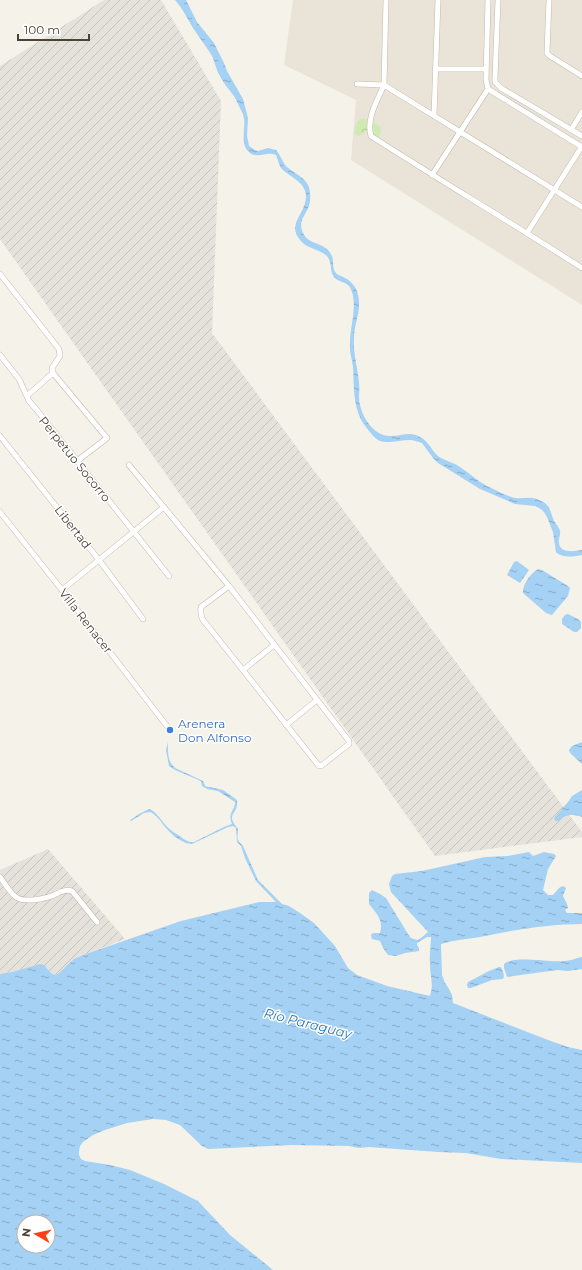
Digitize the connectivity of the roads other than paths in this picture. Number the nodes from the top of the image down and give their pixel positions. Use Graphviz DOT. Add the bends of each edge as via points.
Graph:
graph roads {
  1 [pos="386,0"];
  2 [pos="438,0"];
  3 [pos="488,0"];
  4 [pos="498,0"];
  5 [pos="549,0"];
  6 [pos="486,68"];
  7 [pos="436,69"];
  8 [pos="582,76"];
  9 [pos="486,82"];
  10 [pos="496,83"];
  11 [pos="357,84"];
  12 [pos="384,86"];
  13 [pos="490,90"];
  14 [pos="582,112"];
  15 [pos="434,116"];
  16 [pos="571,130"];
  17 [pos="461,132"];
  18 [pos="582,136"];
  19 [pos="582,146"];
  20 [pos="432,175"];
  21 [pos="555,190"];
  22 [pos="582,207"];
  23 [pos="527,233"];
  24 [pos="582,268"];
  25 [pos="0,274"];
  26 [pos="0,355"];
  27 [pos="53,373"];
  28 [pos="28,395"];
  29 [pos="0,436"];
  30 [pos="77,462"];
  31 [pos="129,465"];
  32 [pos="164,507"];
  33 [pos="0,512"];
  34 [pos="133,532"];
  35 [pos="99,560"];
  36 [pos="169,576"];
  37 [pos="229,586"];
  38 [pos="62,590"];
  39 [pos="143,619"];
  40 [pos="274,645"];
  41 [pos="242,670"];
  42 [pos="317,700"];
  43 [pos="286,725"];
  44 [pos="170,730"];
  45 [pos="0,877"];
  46 [pos="97,922"];
  1 -- 12 [label="street"];
  2 -- 7 [label="street"];
  3 -- 6 [label="street"];
  4 -- 10 [label="street"];
  5 -- 8 [label="street" via="547,53"];
  6 -- 7 [label="street"];
  6 -- 9 [label="street"];
  7 -- 15 [label="street"];
  9 -- 10 [label="street"];
  9 -- 13 [label="street"];
  10 -- 13 [label="street"];
  10 -- 16 [label="street"];
  11 -- 12 [label="street"];
  12 -- 15 [label="street"];
  12 -- 20 [label="street" via="370,121 371,136"];
  13 -- 17 [label="street"];
  13 -- 19 [label="street"];
  14 -- 16 [label="street"];
  15 -- 17 [label="street"];
  16 -- 18 [label="street"];
  17 -- 20 [label="street"];
  17 -- 21 [label="street"];
  19 -- 21 [label="street"];
  20 -- 23 [label="street"];
  21 -- 22 [label="street"];
  21 -- 23 [label="street"];
  23 -- 24 [label="street"];
  25 -- 27 [label="street" via="59,350 60,356 52,368"];
  26 -- 28 [label="street, Perpetuo Socorro"];
  27 -- 28 [label="street"];
  27 -- 30 [label="street" via="108,438"];
  28 -- 30 [label="street, Perpetuo Socorro"];
  29 -- 35 [label="street, Libertad"];
  30 -- 34 [label="street, Perpetuo Socorro"];
  31 -- 32 [label="street"];
  32 -- 34 [label="street"];
  32 -- 37 [label="street"];
  33 -- 38 [label="street, Villa Renacer"];
  34 -- 35 [label="street"];
  34 -- 36 [label="street, Perpetuo Socorro"];
  35 -- 38 [label="street"];
  35 -- 39 [label="street, Libertad"];
  37 -- 40 [label="street"];
  37 -- 41 [label="street" via="201,607 200,615"];
  38 -- 44 [label="street, Villa Renacer"];
  40 -- 41 [label="street"];
  40 -- 42 [label="street"];
  41 -- 43 [label="street"];
  42 -- 43 [label="street"];
  42 -- 43 [label="street" via="349,742 321,766"];
  45 -- 46 [label="street" via="14,896 23,900 35,900 72,891"];
}
